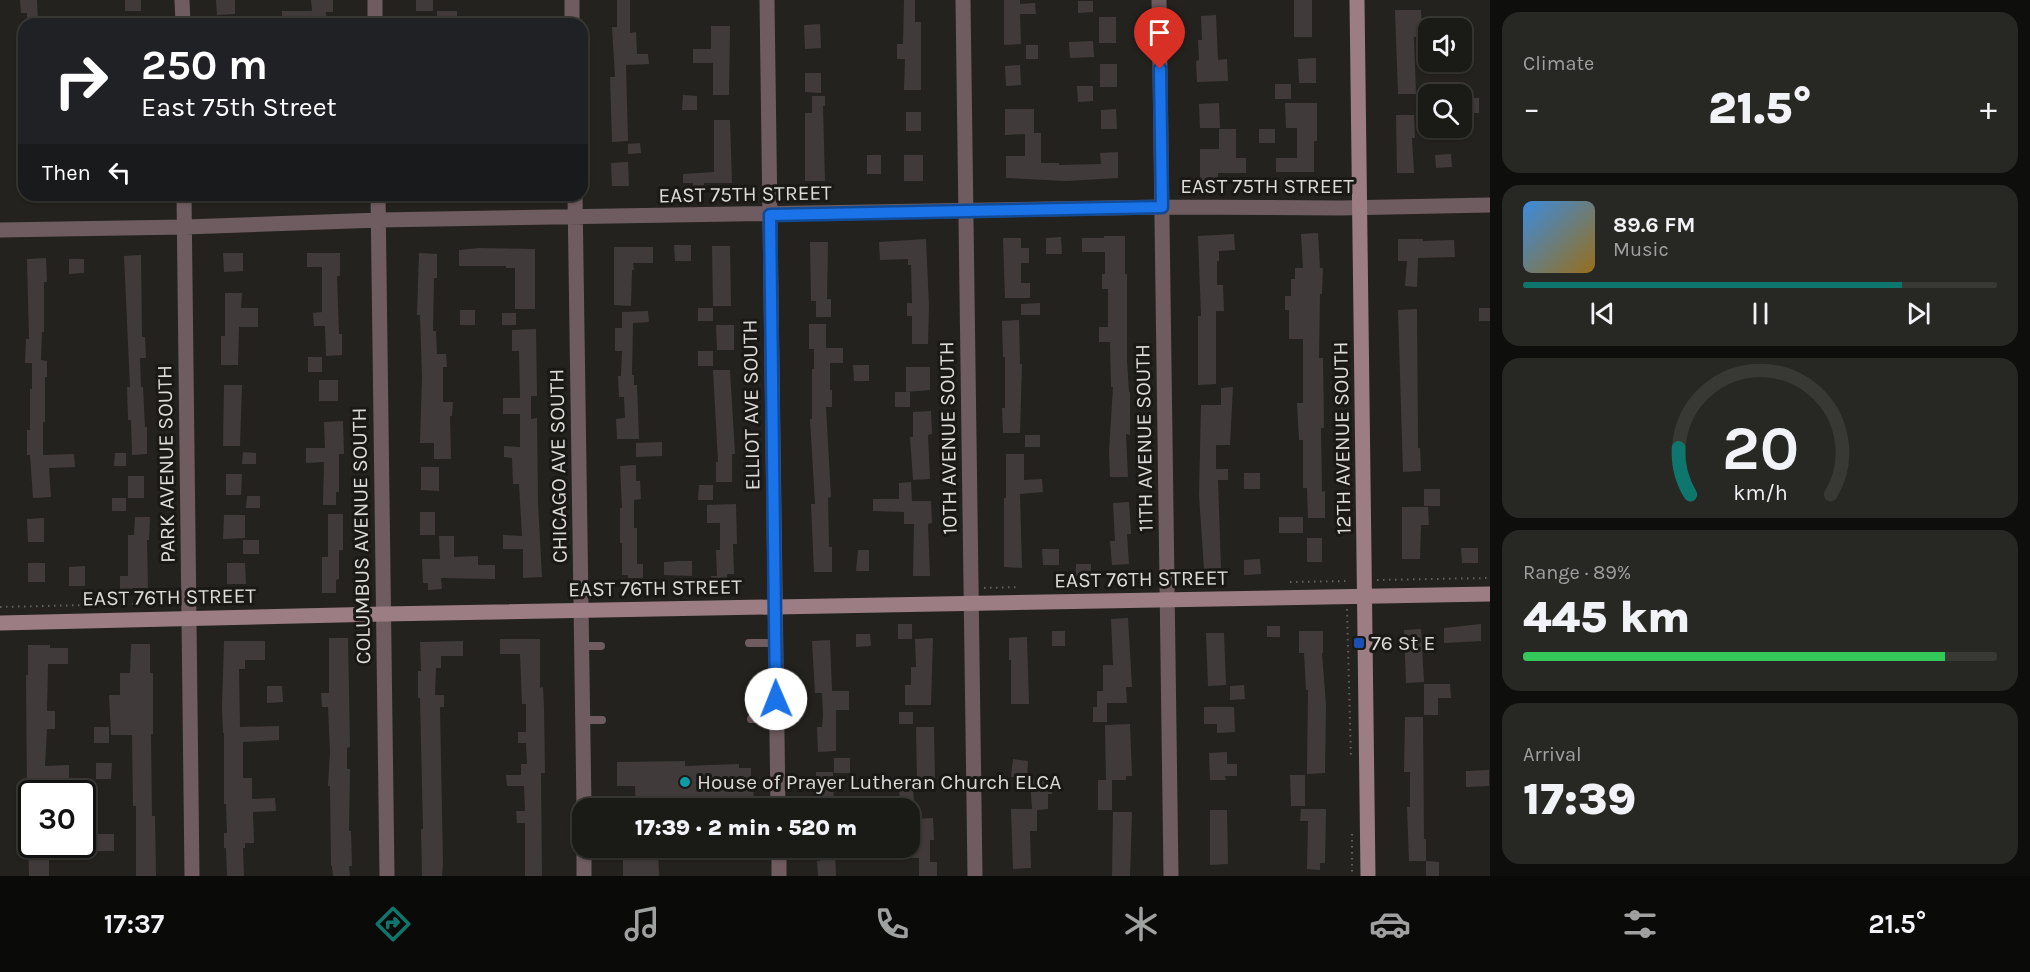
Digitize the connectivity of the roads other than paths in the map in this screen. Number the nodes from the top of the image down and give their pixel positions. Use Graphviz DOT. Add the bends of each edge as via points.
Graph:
graph roads {
  1 [pos="182,0"];
  2 [pos="375,0"];
  3 [pos="572,0"];
  4 [pos="767,0"];
  5 [pos="963,0"];
  6 [pos="1159,0"];
  7 [pos="1357,0"];
  8 [pos="183,18"];
  9 [pos="375,18"];
  10 [pos="572,18"];
  11 [pos="184,201"];
  12 [pos="378,201"];
  13 [pos="574,201"];
  14 [pos="1490,205"];
  15 [pos="1162,207"];
  16 [pos="1360,207"];
  17 [pos="966,210"];
  18 [pos="770,215"];
  19 [pos="575,218"];
  20 [pos="379,220"];
  21 [pos="185,227"];
  22 [pos="0,230"];
  23 [pos="1490,594"];
  24 [pos="1365,596"];
  25 [pos="1168,600"];
  26 [pos="971,603"];
  27 [pos="775,607"];
  28 [pos="582,610"];
  29 [pos="383,614"];
  30 [pos="189,617"];
  31 [pos="0,623"];
  32 [pos="749,643"];
  33 [pos="775,643"];
  34 [pos="582,646"];
  35 [pos="601,646"];
  36 [pos="777,718"];
  37 [pos="751,719"];
  38 [pos="583,720"];
  39 [pos="602,720"];
  40 [pos="584,798"];
  41 [pos="778,798"];
  42 [pos="584,858"];
  43 [pos="779,858"];
  44 [pos="192,876"];
  45 [pos="387,876"];
  46 [pos="584,876"];
  47 [pos="779,876"];
  48 [pos="975,876"];
  49 [pos="1171,876"];
  50 [pos="1368,876"];
  1 -- 8 [label="street"];
  2 -- 9 [label="street"];
  3 -- 10 [label="street"];
  4 -- 18 [label="street, ELLIOT AVE SOUTH"];
  5 -- 17 [label="street, 10TH AVENUE SOUTH"];
  6 -- 15 [label="street, 11TH AVENUE SOUTH"];
  7 -- 16 [label="street, 12TH AVENUE SOUTH"];
  11 -- 21 [label="street, PARK AVENUE SOUTH"];
  12 -- 20 [label="street, COLUMBUS AVENUE SOUTH"];
  13 -- 19 [label="street, CHICAGO AVE SOUTH"];
  14 -- 16 [label="street, EAST 75TH STREET"];
  15 -- 16 [label="street, EAST 75TH STREET"];
  15 -- 17 [label="street, EAST 75TH STREET"];
  15 -- 25 [label="street, 11TH AVENUE SOUTH"];
  16 -- 24 [label="street, 12TH AVENUE SOUTH"];
  17 -- 18 [label="street, EAST 75TH STREET"];
  17 -- 26 [label="street, 10TH AVENUE SOUTH"];
  18 -- 19 [label="street, EAST 75TH STREET"];
  18 -- 27 [label="street, ELLIOT AVE SOUTH"];
  19 -- 20 [label="street, EAST 75TH STREET"];
  19 -- 28 [label="street, CHICAGO AVE SOUTH"];
  20 -- 21 [label="street, EAST 75TH STREET"];
  20 -- 29 [label="street, COLUMBUS AVENUE SOUTH"];
  21 -- 22 [label="street, EAST 75TH STREET"];
  21 -- 30 [label="street, PARK AVENUE SOUTH"];
  23 -- 24 [label="street, EAST 76TH STREET"];
  24 -- 25 [label="street, EAST 76TH STREET"];
  24 -- 50 [label="street, 12TH AVENUE SOUTH"];
  25 -- 26 [label="street, EAST 76TH STREET"];
  25 -- 49 [label="street, 11TH AVENUE SOUTH"];
  26 -- 27 [label="street, EAST 76TH STREET"];
  26 -- 48 [label="street, 10TH AVENUE SOUTH"];
  27 -- 28 [label="street, EAST 76TH STREET"];
  27 -- 33 [label="street, ELLIOT AVE SOUTH"];
  28 -- 29 [label="street, EAST 76TH STREET"];
  28 -- 34 [label="street, CHICAGO AVE SOUTH"];
  29 -- 30 [label="street, EAST 76TH STREET"];
  29 -- 45 [label="street, COLUMBUS AVENUE SOUTH"];
  30 -- 31 [label="street, EAST 76TH STREET"];
  30 -- 44 [label="street, PARK AVENUE SOUTH"];
  32 -- 33 [label="lane"];
  33 -- 36 [label="street, ELLIOT AVE SOUTH"];
  34 -- 35 [label="lane"];
  34 -- 38 [label="street, CHICAGO AVE SOUTH"];
  36 -- 37 [label="lane"];
  36 -- 41 [label="street, ELLIOT AVE SOUTH"];
  38 -- 39 [label="lane"];
  38 -- 40 [label="street, CHICAGO AVE SOUTH"];
  42 -- 46 [label="street"];
  43 -- 47 [label="street"];
}
